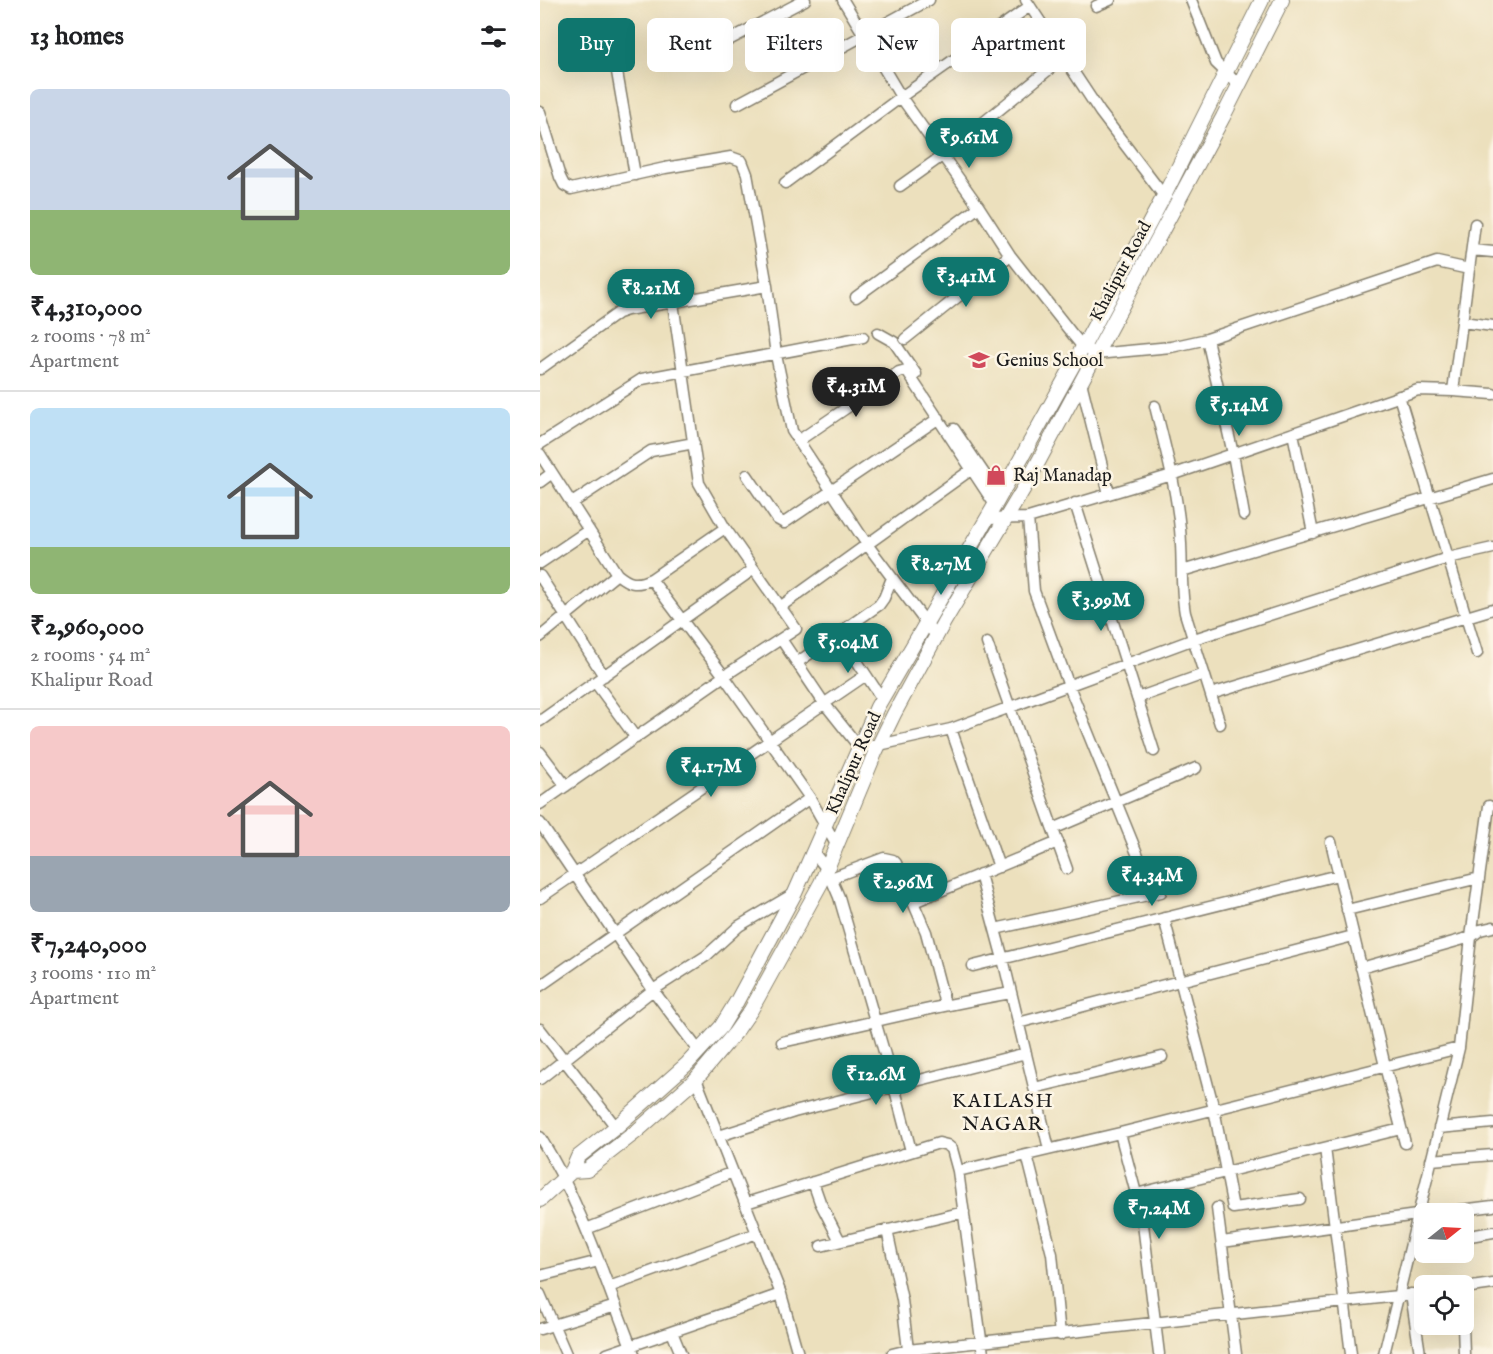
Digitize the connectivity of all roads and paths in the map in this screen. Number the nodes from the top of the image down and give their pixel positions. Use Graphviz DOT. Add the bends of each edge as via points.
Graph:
graph roads {
  1 [pos="805,0"];
  2 [pos="843,0"];
  3 [pos="929,0"];
  4 [pos="1110,0"];
  5 [pos="1191,0"];
  6 [pos="1262,0"];
  7 [pos="1282,0"];
  8 [pos="1028,3"];
  9 [pos="1096,6"];
  10 [pos="894,18"];
  11 [pos="1038,18"];
  12 [pos="856,22"];
  13 [pos="733,38"];
  14 [pos="856,38"];
  15 [pos="617,72"];
  16 [pos="886,72"];
  17 [pos="1046,72"];
  18 [pos="1073,72"];
  19 [pos="1226,73"];
  20 [pos="1239,85"];
  21 [pos="901,97"];
  22 [pos="737,104"];
  23 [pos="540,112"];
  24 [pos="942,156"];
  25 [pos="635,175"];
  26 [pos="785,183"];
  27 [pos="900,186"];
  28 [pos="1164,196"];
  29 [pos="979,207"];
  30 [pos="1475,224"];
  31 [pos="1472,250"];
  32 [pos="1493,252"];
  33 [pos="1010,255"];
  34 [pos="1469,269"];
  35 [pos="767,286"];
  36 [pos="856,297"];
  37 [pos="673,303"];
  38 [pos="1462,322"];
  39 [pos="1493,326"];
  40 [pos="878,333"];
  41 [pos="863,337"];
  42 [pos="905,339"];
  43 [pos="1207,339"];
  44 [pos="1083,347"];
  45 [pos="1096,354"];
  46 [pos="776,355"];
  47 [pos="540,369"];
  48 [pos="683,372"];
  49 [pos="1081,382"];
  50 [pos="1453,391"];
  51 [pos="1493,394"];
  52 [pos="1399,396"];
  53 [pos="1155,406"];
  54 [pos="939,418"];
  55 [pos="1293,433"];
  56 [pos="798,441"];
  57 [pos="540,444"];
  58 [pos="694,444"];
  59 [pos="540,454"];
  60 [pos="1233,454"];
  61 [pos="972,469"];
  62 [pos="552,473"];
  63 [pos="747,475"];
  64 [pos="1172,475"];
  65 [pos="1493,479"];
  66 [pos="540,482"];
  67 [pos="831,490"];
  68 [pos="1109,494"];
  69 [pos="1430,498"];
  70 [pos="998,501"];
  71 [pos="572,503"];
  72 [pos="1075,503"];
  73 [pos="1244,515"];
  74 [pos="1028,518"];
  75 [pos="987,519"];
  76 [pos="1007,519"];
  77 [pos="725,528"];
  78 [pos="589,530"];
  79 [pos="1313,533"];
  80 [pos="866,543"];
  81 [pos="1493,548"];
  82 [pos="1448,558"];
  83 [pos="540,563"];
  84 [pos="754,569"];
  85 [pos="1182,572"];
  86 [pos="617,573"];
  87 [pos="540,576"];
  88 [pos="892,578"];
  89 [pos="651,579"];
  90 [pos="780,607"];
  91 [pos="1493,609"];
  92 [pos="565,617"];
  93 [pos="1467,617"];
  94 [pos="684,621"];
  95 [pos="925,623"];
  96 [pos="839,634"];
  97 [pos="936,636"];
  98 [pos="540,637"];
  99 [pos="781,639"];
  100 [pos="1194,639"];
  101 [pos="987,643"];
  102 [pos="1478,653"];
  103 [pos="798,662"];
  104 [pos="1127,665"];
  105 [pos="1204,674"];
  106 [pos="866,675"];
  107 [pos="724,676"];
  108 [pos="600,679"];
  109 [pos="1070,686"];
  110 [pos="1211,694"];
  111 [pos="1137,698"];
  112 [pos="882,699"];
  113 [pos="824,703"];
  114 [pos="1010,708"];
  115 [pos="540,721"];
  116 [pos="1220,724"];
  117 [pos="951,729"];
  118 [pos="636,738"];
  119 [pos="769,740"];
  120 [pos="879,745"];
  121 [pos="859,747"];
  122 [pos="540,752"];
  123 [pos="1154,752"];
  124 [pos="1196,768"];
  125 [pos="566,786"];
  126 [pos="810,798"];
  127 [pos="1116,802"];
  128 [pos="540,804"];
  129 [pos="1490,806"];
  130 [pos="540,824"];
  131 [pos="825,824"];
  132 [pos="1053,829"];
  133 [pos="1058,842"];
  134 [pos="1331,842"];
  135 [pos="837,846"];
  136 [pos="813,852"];
  137 [pos="999,867"];
  138 [pos="1067,869"];
  139 [pos="1145,873"];
  140 [pos="829,874"];
  141 [pos="980,874"];
  142 [pos="1338,874"];
  143 [pos="575,875"];
  144 [pos="1479,878"];
  145 [pos="1161,892"];
  146 [pos="795,893"];
  147 [pos="540,898"];
  148 [pos="914,902"];
  149 [pos="1347,910"];
  150 [pos="1164,918"];
  151 [pos="1493,927"];
  152 [pos="995,929"];
  153 [pos="616,935"];
  154 [pos="1353,936"];
  155 [pos="1471,938"];
  156 [pos="1003,958"];
  157 [pos="973,966"];
  158 [pos="1361,968"];
  159 [pos="1181,982"];
  160 [pos="540,986"];
  161 [pos="653,990"];
  162 [pos="1011,993"];
  163 [pos="945,1004"];
  164 [pos="876,1022"];
  165 [pos="1018,1023"];
  166 [pos="540,1029"];
  167 [pos="782,1042"];
  168 [pos="1458,1048"];
  169 [pos="699,1052"];
  170 [pos="1026,1053"];
  171 [pos="1162,1057"];
  172 [pos="564,1061"];
  173 [pos="687,1064"];
  174 [pos="1385,1066"];
  175 [pos="540,1079"];
  176 [pos="696,1079"];
  177 [pos="894,1086"];
  178 [pos="1034,1088"];
  179 [pos="1214,1109"];
  180 [pos="1493,1123"];
  181 [pos="616,1127"];
  182 [pos="1439,1128"];
  183 [pos="1401,1129"];
  184 [pos="1120,1132"];
  185 [pos="719,1136"];
  186 [pos="540,1137"];
  187 [pos="1405,1143"];
  188 [pos="1325,1148"];
  189 [pos="1049,1149"];
  190 [pos="911,1151"];
  191 [pos="1027,1155"];
  192 [pos="1493,1155"];
  193 [pos="1431,1160"];
  194 [pos="958,1171"];
  195 [pos="733,1172"];
  196 [pos="1226,1172"];
  197 [pos="568,1175"];
  198 [pos="813,1182"];
  199 [pos="1136,1194"];
  200 [pos="1300,1199"];
  201 [pos="540,1200"];
  202 [pos="746,1203"];
  203 [pos="1425,1203"];
  204 [pos="1493,1206"];
  205 [pos="1217,1208"];
  206 [pos="1474,1208"];
  207 [pos="964,1212"];
  208 [pos="1414,1215"];
  209 [pos="1335,1226"];
  210 [pos="586,1229"];
  211 [pos="888,1230"];
  212 [pos="1493,1232"];
  213 [pos="757,1233"];
  214 [pos="1474,1235"];
  215 [pos="1414,1237"];
  216 [pos="840,1242"];
  217 [pos="1222,1242"];
  218 [pos="1411,1244"];
  219 [pos="1414,1244"];
  220 [pos="821,1246"];
  221 [pos="599,1262"];
  222 [pos="540,1276"];
  223 [pos="1493,1284"];
  224 [pos="1474,1286"];
  225 [pos="609,1287"];
  226 [pos="540,1294"];
  227 [pos="781,1294"];
  228 [pos="1411,1294"];
  229 [pos="1414,1294"];
  230 [pos="1398,1296"];
  231 [pos="1345,1302"];
  232 [pos="616,1306"];
  233 [pos="1232,1315"];
  234 [pos="1156,1324"];
  235 [pos="554,1325"];
  236 [pos="540,1329"];
  237 [pos="672,1332"];
  238 [pos="1060,1335"];
  239 [pos="1463,1335"];
  240 [pos="982,1348"];
  241 [pos="632,1350"];
  242 [pos="908,1350"];
  243 [pos="566,1354"];
  244 [pos="607,1354"];
  245 [pos="681,1354"];
  246 [pos="798,1354"];
  247 [pos="892,1354"];
  248 [pos="1160,1354"];
  249 [pos="1236,1354"];
  250 [pos="1351,1354"];
  251 [pos="1384,1354"];
  252 [pos="1420,1354"];
  253 [pos="1464,1354"];
  1 -- 13 [label="street"];
  2 -- 12 [label="street"];
  3 -- 10 [label="street"];
  4 -- 9 [label="street"];
  5 -- 19 [label="street" via="1216,63"];
  6 -- 19 [label="street, Khalipur Road"];
  7 -- 20 [label="street, Khalipur Road"];
  8 -- 11 [label="street"];
  8 -- 21 [label="street"];
  14 -- 22 [label="street"];
  15 -- 25 [label="street"];
  16 -- 21 [label="street"];
  17 -- 24 [label="street"];
  18 -- 28 [label="street"];
  19 -- 20 [label="street"];
  19 -- 28 [label="street, Khalipur Road"];
  20 -- 45 [label="street, Khalipur Road"];
  21 -- 24 [label="street"];
  21 -- 26 [label="street"];
  23 -- 25 [label="street" via="560,177 568,188"];
  24 -- 27 [label="street"];
  24 -- 29 [label="street"];
  25 -- 35 [label="street" via="731,157 742,161"];
  28 -- 44 [label="street, Khalipur Road"];
  29 -- 33 [label="street"];
  29 -- 36 [label="street"];
  30 -- 31 [label="street"];
  31 -- 32 [label="street"];
  31 -- 34 [label="street"];
  33 -- 42 [label="street"];
  33 -- 44 [label="street"];
  34 -- 38 [label="street"];
  34 -- 43 [label="street" via="1437,262"];
  35 -- 37 [label="street"];
  35 -- 46 [label="street"];
  37 -- 47 [label="street" via="618,313"];
  37 -- 48 [label="street"];
  38 -- 39 [label="street"];
  38 -- 50 [label="street"];
  40 -- 70 [label="street" via="894,342"];
  41 -- 46 [label="street"];
  43 -- 45 [label="street" via="1171,347"];
  43 -- 60 [label="street"];
  44 -- 45 [label="street"];
  44 -- 70 [label="street, Khalipur Road"];
  45 -- 49 [label="street, Khalipur Road"];
  46 -- 48 [label="street"];
  46 -- 56 [label="street" via="789,422"];
  48 -- 57 [label="street" via="642,379"];
  48 -- 58 [label="street"];
  49 -- 68 [label="street"];
  49 -- 76 [label="street, Khalipur Road"];
  50 -- 51 [label="street"];
  50 -- 52 [label="street" via="1418,390"];
  52 -- 55 [label="street"];
  52 -- 69 [label="street"];
  53 -- 64 [label="street"];
  54 -- 56 [label="street" via="906,370"];
  54 -- 61 [label="street"];
  54 -- 67 [label="street"];
  55 -- 60 [label="street"];
  55 -- 79 [label="street"];
  56 -- 67 [label="street"];
  58 -- 71 [label="street" via="651,451"];
  58 -- 77 [label="street" via="699,483"];
  59 -- 62 [label="street"];
  60 -- 64 [label="street"];
  60 -- 73 [label="street"];
  61 -- 70 [label="street"];
  61 -- 80 [label="street"];
  62 -- 66 [label="street"];
  62 -- 71 [label="street"];
  63 -- 67 [label="street" via="782,522"];
  64 -- 68 [label="street"];
  64 -- 85 [label="street"];
  65 -- 69 [label="street"];
  67 -- 80 [label="street"];
  68 -- 72 [label="street"];
  69 -- 79 [label="street"];
  69 -- 82 [label="street"];
  70 -- 75 [label="street, Khalipur Road"];
  71 -- 78 [label="street"];
  72 -- 74 [label="street"];
  72 -- 104 [label="street"];
  74 -- 76 [label="street"];
  74 -- 109 [label="street" via="1034,591"];
  75 -- 76 [label="street"];
  75 -- 95 [label="street, Khalipur Road"];
  76 -- 97 [label="street, Khalipur Road"];
  77 -- 84 [label="street"];
  77 -- 89 [label="street"];
  78 -- 83 [label="street"];
  78 -- 86 [label="street"];
  79 -- 85 [label="street"];
  80 -- 88 [label="street"];
  80 -- 90 [label="street"];
  81 -- 82 [label="street"];
  82 -- 93 [label="street"];
  82 -- 100 [label="street"];
  84 -- 90 [label="street"];
  84 -- 94 [label="street"];
  85 -- 100 [label="street" via="1185,614"];
  86 -- 89 [label="street" via="634,584"];
  86 -- 92 [label="street"];
  87 -- 92 [label="street"];
  88 -- 95 [label="street"];
  88 -- 96 [label="street" via="879,605"];
  89 -- 94 [label="street"];
  90 -- 99 [label="street" via="796,629"];
  91 -- 93 [label="street"];
  92 -- 98 [label="street"];
  92 -- 108 [label="street"];
  93 -- 102 [label="street"];
  93 -- 110 [label="street"];
  94 -- 107 [label="street"];
  94 -- 108 [label="street"];
  95 -- 97 [label="street"];
  95 -- 112 [label="street, Khalipur Road"];
  96 -- 103 [label="street"];
  96 -- 106 [label="street"];
  97 -- 120 [label="street, Khalipur Road"];
  99 -- 103 [label="street"];
  99 -- 107 [label="street"];
  100 -- 104 [label="street"];
  100 -- 105 [label="street"];
  101 -- 114 [label="street"];
  103 -- 113 [label="street"];
  104 -- 109 [label="street"];
  104 -- 111 [label="street"];
  105 -- 110 [label="street"];
  105 -- 111 [label="street"];
  106 -- 112 [label="street"];
  106 -- 113 [label="street"];
  107 -- 118 [label="street"];
  107 -- 119 [label="street"];
  108 -- 115 [label="street"];
  108 -- 118 [label="street"];
  109 -- 114 [label="street"];
  109 -- 127 [label="street"];
  110 -- 116 [label="street"];
  111 -- 123 [label="street"];
  112 -- 121 [label="street, Khalipur Road"];
  113 -- 119 [label="street"];
  113 -- 121 [label="street"];
  114 -- 117 [label="street"];
  114 -- 132 [label="street"];
  117 -- 120 [label="street"];
  117 -- 137 [label="street"];
  118 -- 125 [label="street"];
  119 -- 126 [label="street"];
  119 -- 143 [label="street"];
  120 -- 121 [label="street"];
  120 -- 135 [label="street, Khalipur Road"];
  121 -- 131 [label="street, Khalipur Road"];
  122 -- 125 [label="street"];
  124 -- 127 [label="street"];
  125 -- 128 [label="street"];
  126 -- 131 [label="street"];
  126 -- 153 [label="street"];
  127 -- 132 [label="street"];
  127 -- 139 [label="street"];
  129 -- 144 [label="street"];
  130 -- 143 [label="street"];
  131 -- 135 [label="street"];
  131 -- 136 [label="street, Khalipur Road"];
  132 -- 133 [label="street"];
  133 -- 137 [label="street"];
  133 -- 138 [label="street"];
  134 -- 142 [label="street"];
  135 -- 140 [label="street, Khalipur Road"];
  136 -- 140 [label="street"];
  136 -- 146 [label="street, Khalipur Road"];
  137 -- 141 [label="street"];
  140 -- 148 [label="street" via="889,859 900,869"];
  140 -- 164 [label="street"];
  140 -- 176 [label="street, Khalipur Road" via="751,1010"];
  141 -- 148 [label="street"];
  141 -- 152 [label="street"];
  142 -- 149 [label="street"];
  142 -- 150 [label="street"];
  143 -- 147 [label="street"];
  143 -- 153 [label="street"];
  144 -- 149 [label="street"];
  144 -- 155 [label="street"];
  145 -- 152 [label="street"];
  146 -- 161 [label="street" via="749,919 706,956"];
  146 -- 169 [label="street, Khalipur Road" via="738,1001"];
  148 -- 163 [label="street"];
  149 -- 154 [label="street"];
  150 -- 156 [label="street"];
  150 -- 159 [label="street"];
  151 -- 155 [label="street" via="1480,930"];
  152 -- 156 [label="street"];
  153 -- 160 [label="street"];
  153 -- 161 [label="street"];
  154 -- 158 [label="street"];
  154 -- 159 [label="street"];
  155 -- 158 [label="street"];
  155 -- 168 [label="street"];
  156 -- 157 [label="street"];
  156 -- 162 [label="street"];
  158 -- 174 [label="street"];
  159 -- 165 [label="street"];
  159 -- 179 [label="street"];
  161 -- 169 [label="street"];
  161 -- 172 [label="street"];
  162 -- 163 [label="street"];
  162 -- 165 [label="street"];
  163 -- 164 [label="street"];
  164 -- 167 [label="street"];
  164 -- 177 [label="street"];
  165 -- 170 [label="street"];
  166 -- 172 [label="street"];
  168 -- 174 [label="street"];
  168 -- 182 [label="street"];
  169 -- 173 [label="street, Khalipur Road"];
  170 -- 177 [label="street"];
  170 -- 178 [label="street"];
  171 -- 178 [label="street"];
  172 -- 175 [label="street"];
  172 -- 181 [label="street"];
  173 -- 176 [label="street"];
  173 -- 181 [label="street, Khalipur Road"];
  174 -- 179 [label="street"];
  174 -- 183 [label="street"];
  176 -- 185 [label="street"];
  176 -- 197 [label="street, Khalipur Road" via="597,1163"];
  177 -- 185 [label="street"];
  177 -- 190 [label="street"];
  178 -- 189 [label="street"];
  179 -- 184 [label="street"];
  179 -- 196 [label="street"];
  180 -- 182 [label="street"];
  181 -- 197 [label="street, Khalipur Road" via="578,1157"];
  182 -- 193 [label="street"];
  183 -- 187 [label="street"];
  183 -- 188 [label="street"];
  184 -- 189 [label="street"];
  184 -- 199 [label="street"];
  185 -- 195 [label="street"];
  186 -- 197 [label="street"];
  188 -- 196 [label="street"];
  188 -- 209 [label="street"];
  189 -- 191 [label="street"];
  190 -- 194 [label="street" via="939,1143 947,1145 952,1149"];
  190 -- 198 [label="street"];
  191 -- 194 [label="street"];
  191 -- 238 [label="street" via="1052,1254"];
  192 -- 193 [label="street"];
  193 -- 203 [label="street"];
  194 -- 207 [label="street"];
  195 -- 202 [label="street"];
  195 -- 210 [label="street"];
  196 -- 199 [label="street"];
  196 -- 200 [label="street" via="1233,1208"];
  197 -- 201 [label="street, Khalipur Road"];
  197 -- 210 [label="street"];
  198 -- 202 [label="street"];
  198 -- 216 [label="street"];
  199 -- 234 [label="street"];
  202 -- 213 [label="street"];
  204 -- 206 [label="street"];
  205 -- 217 [label="street"];
  207 -- 211 [label="street"];
  207 -- 240 [label="street"];
  208 -- 209 [label="street"];
  209 -- 217 [label="street"];
  209 -- 231 [label="street"];
  210 -- 221 [label="street"];
  211 -- 216 [label="street"];
  211 -- 242 [label="street"];
  212 -- 214 [label="street"];
  213 -- 225 [label="street"];
  213 -- 227 [label="street"];
  215 -- 218 [label="street"];
  216 -- 220 [label="street"];
  217 -- 233 [label="street"];
  218 -- 219 [label="street"];
  218 -- 230 [label="street"];
  221 -- 222 [label="street"];
  221 -- 225 [label="street"];
  223 -- 224 [label="street"];
  225 -- 232 [label="street"];
  226 -- 235 [label="street"];
  227 -- 237 [label="street"];
  227 -- 246 [label="street"];
  228 -- 229 [label="street"];
  228 -- 230 [label="street"];
  228 -- 252 [label="street"];
  230 -- 231 [label="street"];
  230 -- 251 [label="street"];
  231 -- 233 [label="street"];
  231 -- 250 [label="street"];
  232 -- 235 [label="street"];
  232 -- 241 [label="street"];
  233 -- 234 [label="street"];
  233 -- 249 [label="street"];
  234 -- 238 [label="street"];
  234 -- 248 [label="street"];
  235 -- 236 [label="street"];
  235 -- 243 [label="street"];
  237 -- 241 [label="street"];
  237 -- 245 [label="street"];
  238 -- 240 [label="street"];
  239 -- 253 [label="street"];
  240 -- 242 [label="street"];
  241 -- 244 [label="street"];
  242 -- 247 [label="street"];
}
